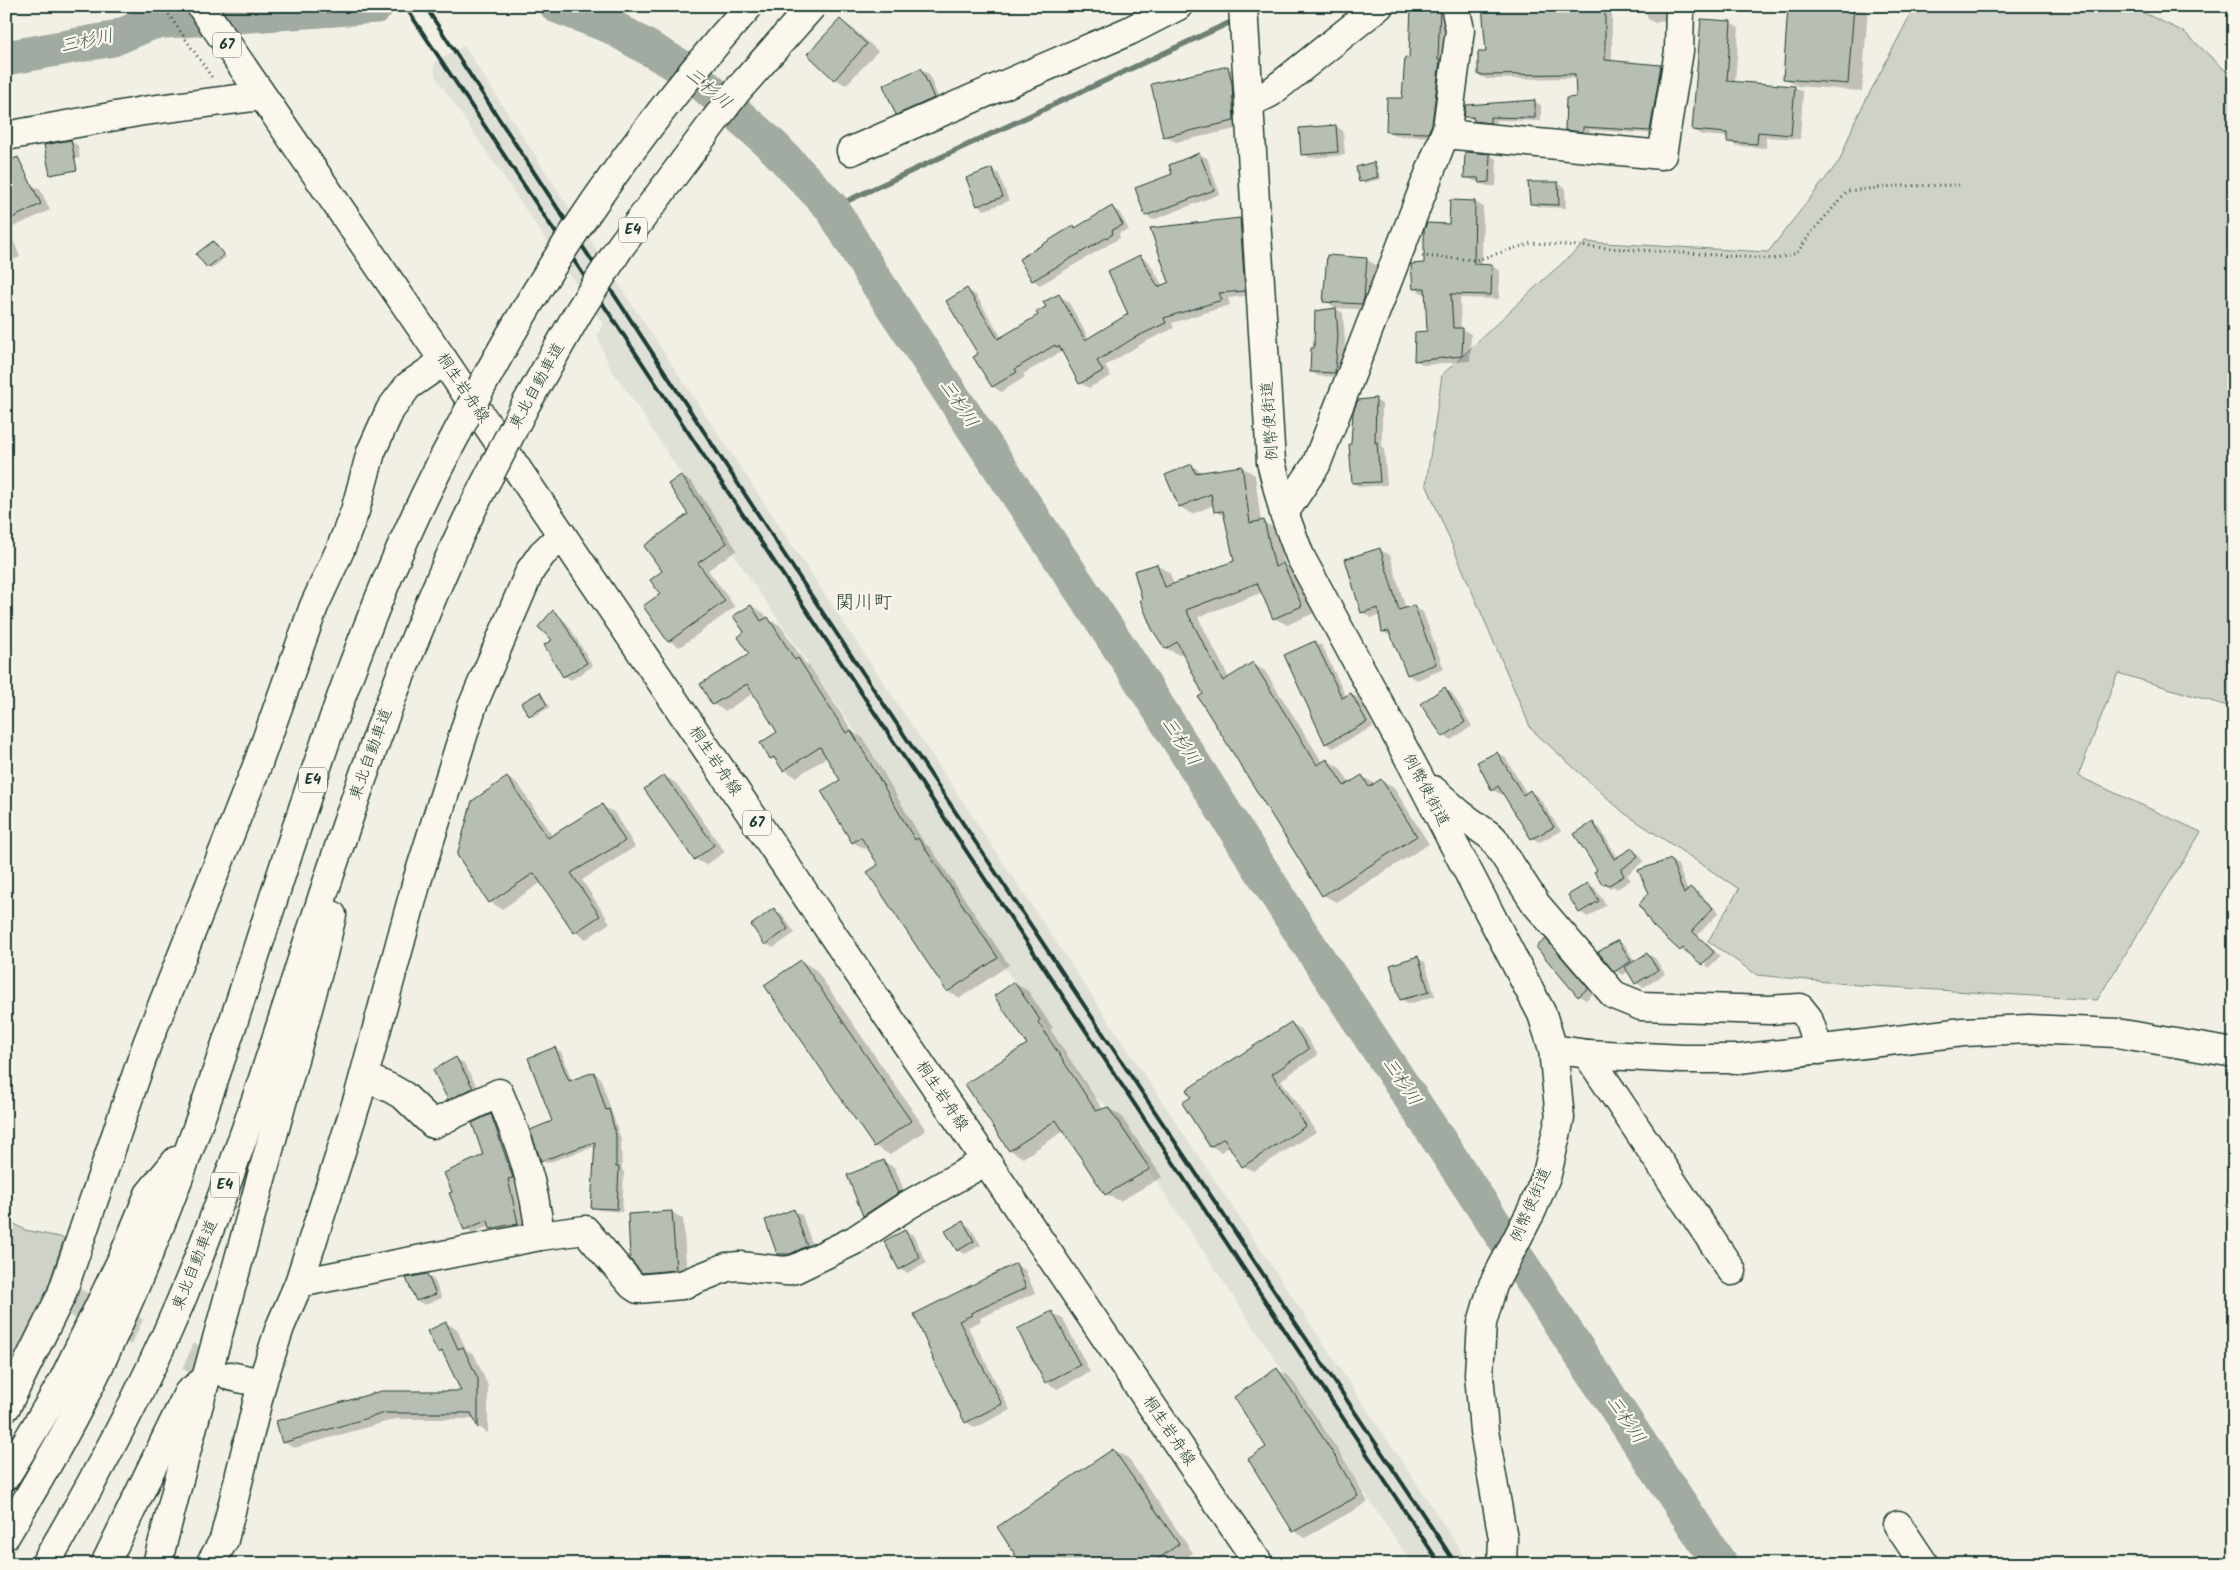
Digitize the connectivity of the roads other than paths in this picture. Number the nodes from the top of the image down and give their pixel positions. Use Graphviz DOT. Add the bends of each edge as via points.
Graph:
graph roads {
  1 [pos="201,6"];
  2 [pos="749,6"];
  3 [pos="812,6"];
  4 [pos="1178,6"];
  5 [pos="1243,6"];
  6 [pos="1379,6"];
  7 [pos="1455,6"];
  8 [pos="1680,6"];
  9 [pos="258,90"];
  10 [pos="1250,103"];
  11 [pos="1445,134"];
  12 [pos="6,136"];
  13 [pos="851,151"];
  14 [pos="444,361"];
  15 [pos="1284,514"];
  16 [pos="562,535"];
  17 [pos="1419,777"];
  18 [pos="358,786"];
  19 [pos="1553,1049"];
  20 [pos="1819,1050"];
  21 [pos="2234,1053"];
  22 [pos="1587,1054"];
  23 [pos="364,1078"];
  24 [pos="194,1139"];
  25 [pos="986,1161"];
  26 [pos="540,1236"];
  27 [pos="1732,1271"];
  28 [pos="299,1283"];
  29 [pos="218,1377"];
  30 [pos="262,1383"];
  31 [pos="6,1407"];
  32 [pos="6,1476"];
  33 [pos="1898,1524"];
  34 [pos="6,1534"];
  35 [pos="45,1564"];
  36 [pos="105,1564"];
  37 [pos="157,1564"];
  38 [pos="210,1564"];
  39 [pos="1259,1564"];
  40 [pos="1502,1564"];
  41 [pos="1924,1564"];
  1 -- 9 [label="main road, 67"];
  2 -- 24 [label="main road, E4, bridge" via="699,61 593,202 492,364 435,472 356,660"];
  3 -- 18 [label="main road, 東北自動車道 / E4, bridge" via="736,92 620,248 578,313 526,404 439,580"];
  4 -- 13 [label="main road" via="1129,31"];
  5 -- 10 [label="main road, 例幣使街道"];
  6 -- 10 [label="main road" via="1270,93"];
  7 -- 11 [label="main road" via="1460,30"];
  8 -- 11 [label="main road" via="1679,52 1662,155"];
  9 -- 12 [label="main road" via="228,100 143,111"];
  9 -- 14 [label="main road, 桐生岩舟線 / 67"];
  10 -- 15 [label="main road, 例幣使街道" via="1271,462"];
  11 -- 15 [label="main road" via="1316,465"];
  14 -- 16 [label="main road, 桐生岩舟線 / 67"];
  14 -- 31 [label="main road" via="408,386 390,410 371,452 355,511 314,606 257,766 147,1044 68,1299"];
  15 -- 17 [label="main road, 例幣使街道" via="1300,556"];
  16 -- 23 [label="main road" via="530,571 472,707 418,881"];
  16 -- 25 [label="main road, 桐生岩舟線 / 67"];
  17 -- 19 [label="main road, 例幣使街道" via="1542,1014"];
  17 -- 20 [label="main road" via="1492,838 1536,904 1614,995 1641,1006 1800,1008 1808,1018"];
  18 -- 29 [label="main road" via="323,954"];
  18 -- 35 [label="main road, 東北自動車道 / E4" via="260,1087 192,1276 123,1424"];
  19 -- 22 [label="main road"];
  19 -- 40 [label="main road, 例幣使街道" via="1560,1118 1547,1174 1493,1285 1482,1324 1479,1374 1484,1431 1503,1538"];
  20 -- 21 [label="main road" via="1963,1032 2029,1029 2117,1033"];
  20 -- 22 [label="main road" via="1739,1059"];
  22 -- 27 [label="main road"];
  23 -- 26 [label="main road" via="404,1096 434,1124 500,1093 529,1171"];
  23 -- 28 [label="main road"];
  24 -- 32 [label="main road" via="149,1194 123,1257 62,1383"];
  24 -- 34 [label="main road, E4" via="144,1265 82,1400"];
  25 -- 26 [label="main road" via="855,1240 785,1271 727,1267 682,1285 638,1289 585,1230"];
  25 -- 39 [label="main road, 桐生岩舟線 / 67"];
  26 -- 28 [label="main road"];
  28 -- 30 [label="main road" via="280,1327"];
  29 -- 30 [label="main road"];
  29 -- 36 [label="main road" via="188,1393"];
  29 -- 37 [label="main road"];
  30 -- 38 [label="main road" via="224,1540"];
  33 -- 41 [label="main road"];
}
